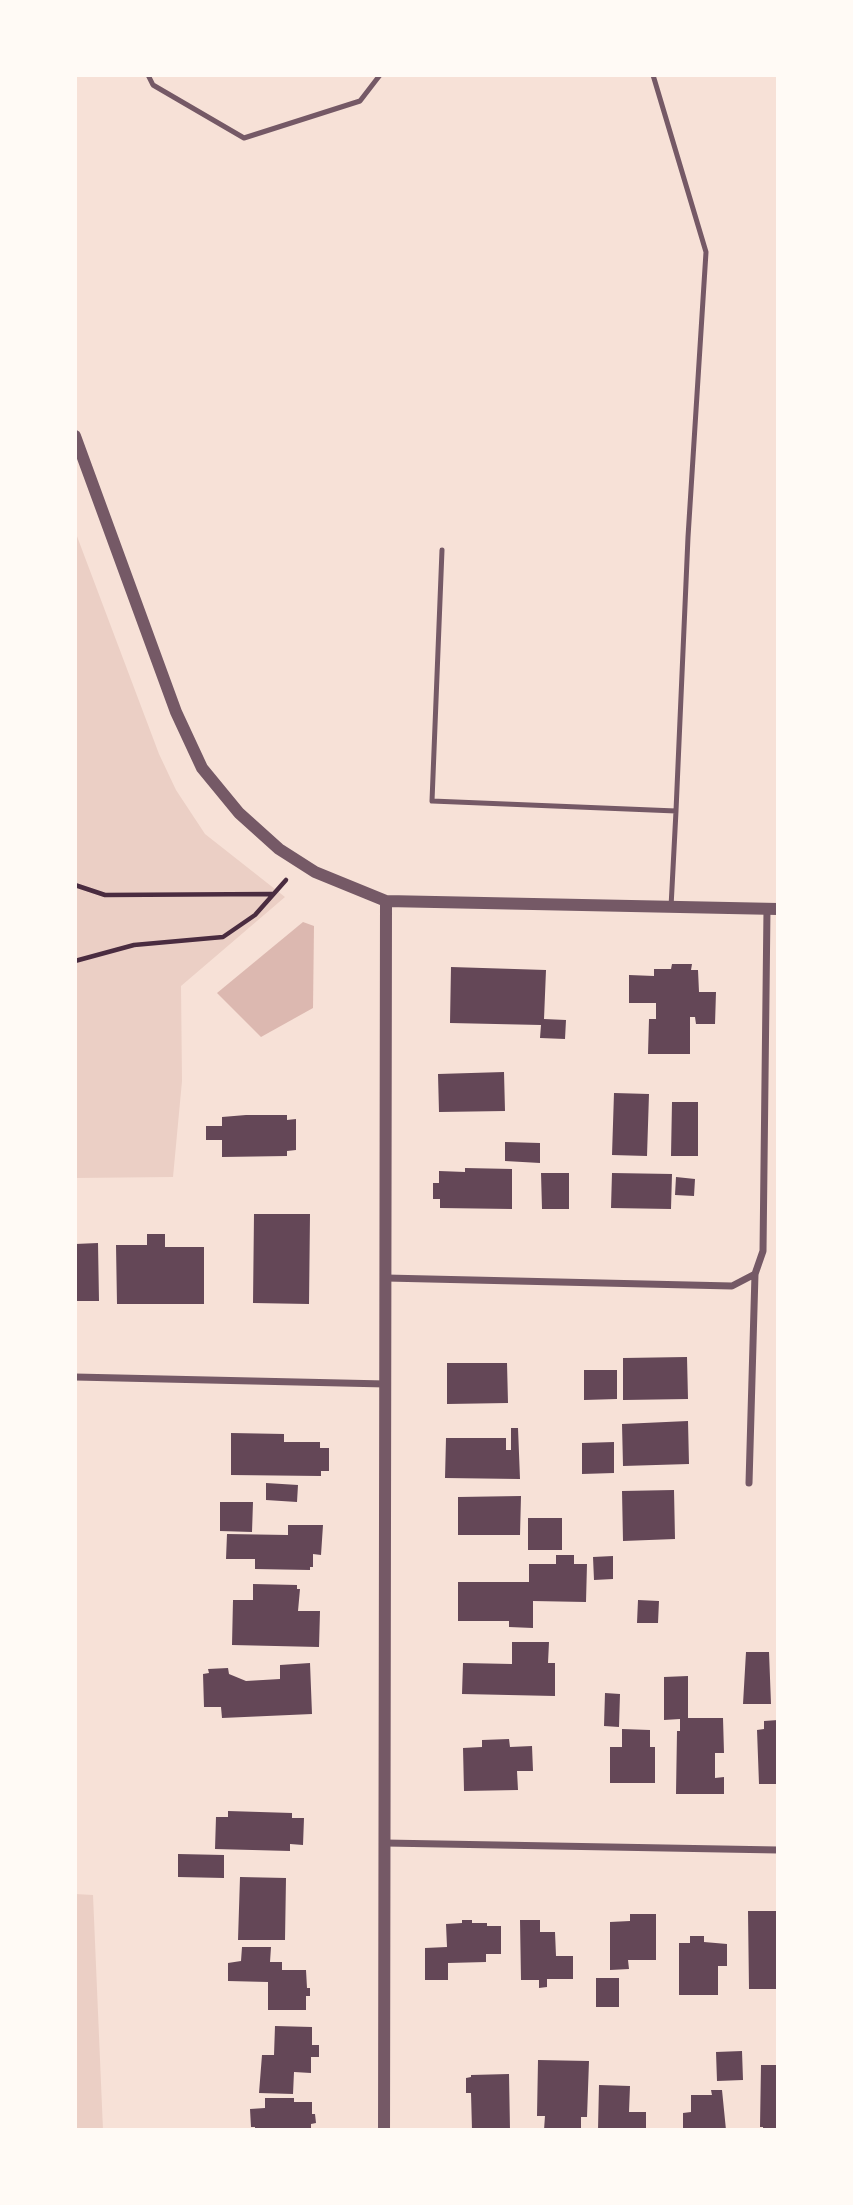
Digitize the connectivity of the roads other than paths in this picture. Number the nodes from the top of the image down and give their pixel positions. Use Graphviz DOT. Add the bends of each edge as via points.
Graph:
graph roads {
  1 [pos="148,75"];
  2 [pos="380,75"];
  3 [pos="653,75"];
  4 [pos="75,436"];
  5 [pos="442,550"];
  6 [pos="676,811"];
  7 [pos="386,901"];
  8 [pos="671,907"];
  9 [pos="773,909"];
  10 [pos="755,1274"];
  11 [pos="386,1278"];
  12 [pos="75,1377"];
  13 [pos="386,1384"];
  14 [pos="749,1483"];
  15 [pos="385,1843"];
  16 [pos="778,1850"];
  17 [pos="384,2130"];
  1 -- 2 [label="lane" via="153,85 244,138 360,101"];
  3 -- 6 [label="lane" via="706,252"];
  4 -- 7 [label="street" via="176,712 202,768 239,813 279,849 315,872"];
  5 -- 6 [label="lane" via="432,801"];
  6 -- 8 [label="lane"];
  7 -- 8 [label="street"];
  7 -- 11 [label="street"];
  8 -- 9 [label="street"];
  9 -- 10 [label="street" via="762,1251"];
  10 -- 11 [label="street" via="732,1286"];
  10 -- 14 [label="street"];
  11 -- 13 [label="street"];
  12 -- 13 [label="street"];
  13 -- 15 [label="street"];
  15 -- 16 [label="street"];
  15 -- 17 [label="street"];
}
